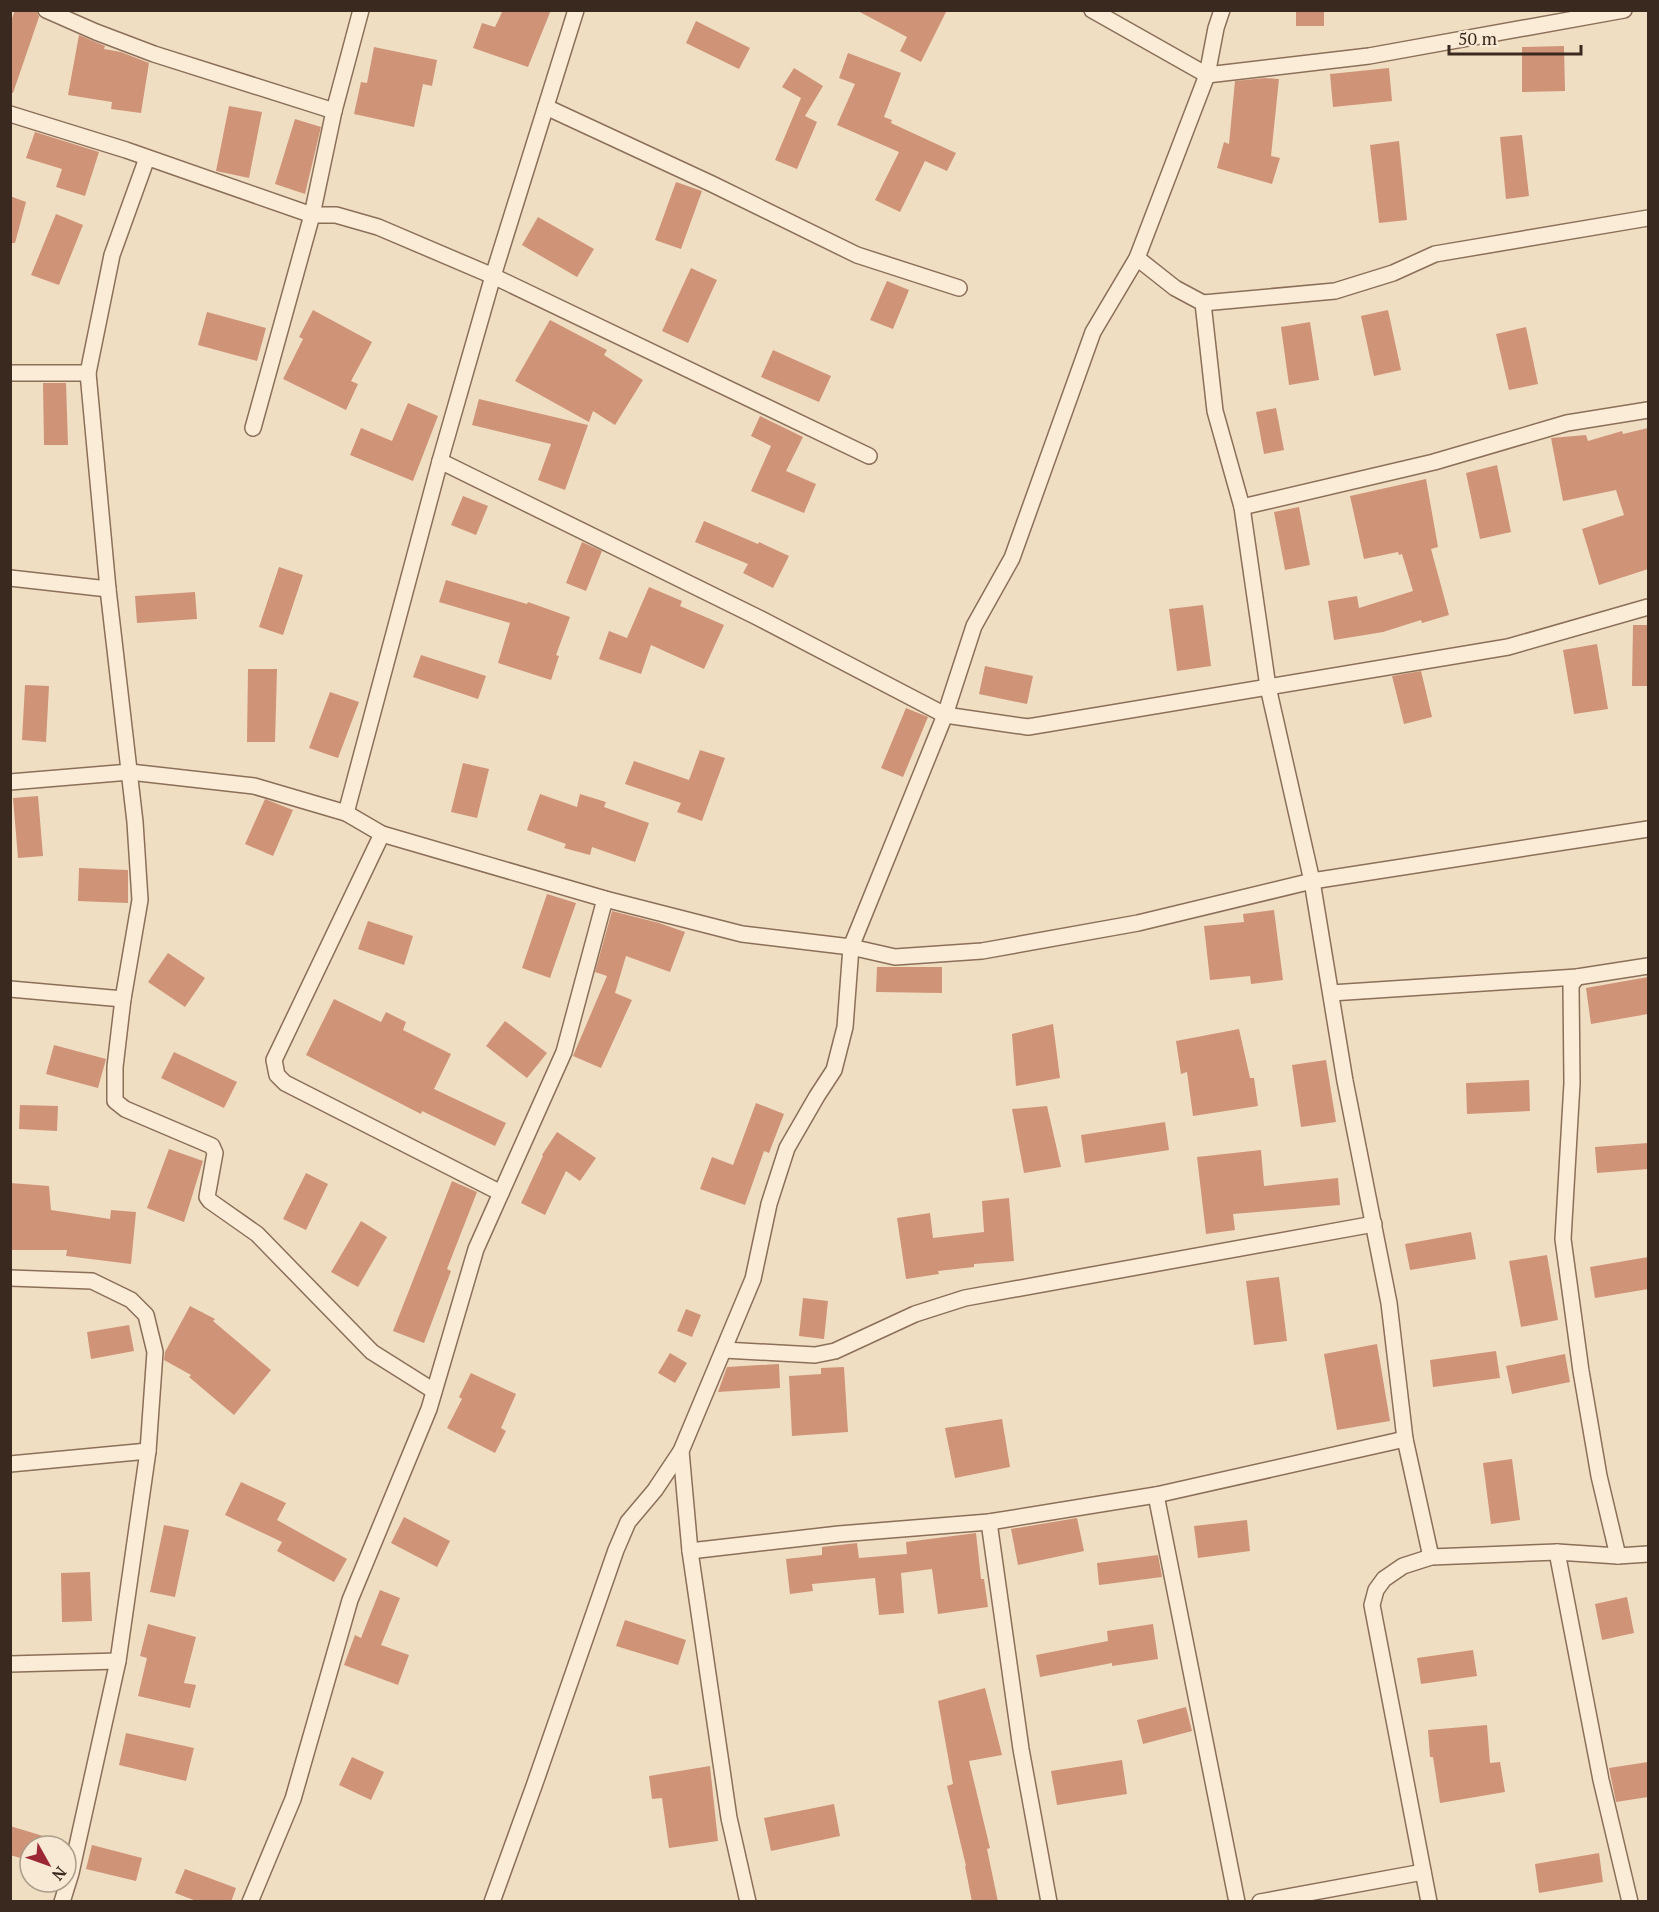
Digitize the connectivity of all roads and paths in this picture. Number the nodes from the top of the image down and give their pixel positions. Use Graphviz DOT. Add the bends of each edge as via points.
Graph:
graph roads {
  1 [pos="45,10"];
  2 [pos="361,10"];
  3 [pos="576,10"];
  4 [pos="1092,10"];
  5 [pos="1222,10"];
  6 [pos="1624,10"];
  7 [pos="1207,75"];
  8 [pos="546,107"];
  9 [pos="334,111"];
  10 [pos="10,114"];
  11 [pos="147,158"];
  12 [pos="312,215"];
  13 [pos="1648,218"];
  14 [pos="1137,258"];
  15 [pos="493,276"];
  16 [pos="959,288"];
  17 [pos="1203,303"];
  18 [pos="10,373"];
  19 [pos="88,373"];
  20 [pos="1648,410"];
  21 [pos="253,428"];
  22 [pos="869,456"];
  23 [pos="440,461"];
  24 [pos="1242,507"];
  25 [pos="10,578"];
  26 [pos="108,590"];
  27 [pos="1648,608"];
  28 [pos="1268,687"];
  29 [pos="945,715"];
  30 [pos="130,772"];
  31 [pos="10,782"];
  32 [pos="346,813"];
  33 [pos="1648,829"];
  34 [pos="382,834"];
  35 [pos="1312,881"];
  36 [pos="605,898"];
  37 [pos="851,947"];
  38 [pos="1648,966"];
  39 [pos="1577,978"];
  40 [pos="10,989"];
  41 [pos="1331,993"];
  42 [pos="123,999"];
  43 [pos="501,1192"];
  44 [pos="1374,1224"];
  45 [pos="10,1278"];
  46 [pos="724,1350"];
  47 [pos="435,1391"];
  48 [pos="1405,1439"];
  49 [pos="148,1451"];
  50 [pos="681,1451"];
  51 [pos="10,1464"];
  52 [pos="1156,1495"];
  53 [pos="989,1522"];
  54 [pos="690,1551"];
  55 [pos="1557,1552"];
  56 [pos="1648,1554"];
  57 [pos="1618,1556"];
  58 [pos="1431,1557"];
  59 [pos="118,1661"];
  60 [pos="10,1664"];
  61 [pos="1423,1872"];
  62 [pos="62,1902"];
  63 [pos="250,1902"];
  64 [pos="492,1902"];
  65 [pos="748,1902"];
  66 [pos="1049,1902"];
  67 [pos="1237,1902"];
  68 [pos="1260,1902"];
  69 [pos="1429,1902"];
  70 [pos="1630,1902"];
  1 -- 9 [label="street" via="154,54"];
  2 -- 9 [label="street"];
  3 -- 8 [label="street"];
  4 -- 7 [label="street"];
  5 -- 7 [label="street"];
  6 -- 7 [label="street" via="1369,56"];
  7 -- 14 [label="street"];
  8 -- 15 [label="street"];
  8 -- 16 [label="street" via="857,255"];
  9 -- 12 [label="street"];
  10 -- 11 [label="street"];
  11 -- 12 [label="street"];
  11 -- 19 [label="street" via="112,255"];
  12 -- 15 [label="street" via="336,215 378,227"];
  12 -- 21 [label="street"];
  13 -- 17 [label="street" via="1435,254 1393,273 1335,291"];
  14 -- 17 [label="street" via="1175,288"];
  14 -- 29 [label="street" via="1093,332 1012,558 974,626"];
  15 -- 22 [label="street"];
  15 -- 23 [label="street"];
  17 -- 24 [label="street" via="1215,411"];
  18 -- 19 [label="street"];
  19 -- 26 [label="street"];
  20 -- 24 [label="street" via="1567,423 1434,462"];
  23 -- 29 [label="street" via="759,618"];
  23 -- 32 [label="street"];
  24 -- 28 [label="street"];
  25 -- 26 [label="street"];
  26 -- 30 [label="street"];
  27 -- 28 [label="street" via="1508,647"];
  28 -- 29 [label="street" via="1028,728"];
  28 -- 35 [label="street"];
  29 -- 37 [label="street"];
  30 -- 31 [label="street"];
  30 -- 32 [label="street" via="254,786"];
  30 -- 42 [label="street" via="140,900"];
  32 -- 34 [label="street"];
  33 -- 35 [label="street"];
  34 -- 36 [label="street"];
  34 -- 43 [label="street" via="274,1060 277,1075 285,1083"];
  35 -- 37 [label="street" via="1138,923 982,951 896,957"];
  35 -- 41 [label="street"];
  36 -- 37 [label="street" via="742,934"];
  36 -- 43 [label="street" via="564,1052"];
  37 -- 46 [label="street" via="845,1027 834,1070 787,1148 769,1204 753,1279"];
  38 -- 39 [label="street"];
  39 -- 41 [label="street"];
  39 -- 57 [label="street" via="1571,986 1572,1083 1563,1239 1599,1476"];
  40 -- 42 [label="street"];
  41 -- 44 [label="street"];
  42 -- 47 [label="street" via="115,1101 125,1109 213,1146 207,1197 210,1201 257,1234 372,1352"];
  43 -- 47 [label="street" via="476,1249"];
  44 -- 46 [label="street" via="965,1298 915,1314 835,1351 815,1355"];
  44 -- 48 [label="street" via="1389,1303"];
  45 -- 49 [label="street" via="92,1281 131,1300 147,1315 155,1352"];
  46 -- 50 [label="street"];
  47 -- 63 [label="street" via="350,1600 293,1799"];
  48 -- 52 [label="street"];
  48 -- 58 [label="street"];
  49 -- 51 [label="street"];
  49 -- 59 [label="street"];
  50 -- 54 [label="street"];
  50 -- 64 [label="street" via="628,1522 616,1550"];
  52 -- 53 [label="street"];
  52 -- 67 [label="street"];
  53 -- 54 [label="street" via="839,1533"];
  53 -- 66 [label="street" via="1021,1749"];
  54 -- 65 [label="street" via="729,1818"];
  55 -- 57 [label="street"];
  55 -- 58 [label="street"];
  55 -- 70 [label="street" via="1601,1780"];
  56 -- 57 [label="street"];
  58 -- 61 [label="street" via="1403,1566 1384,1579 1372,1605"];
  59 -- 60 [label="street"];
  59 -- 62 [label="street"];
  61 -- 68 [label="street"];
  61 -- 69 [label="street"];
}
